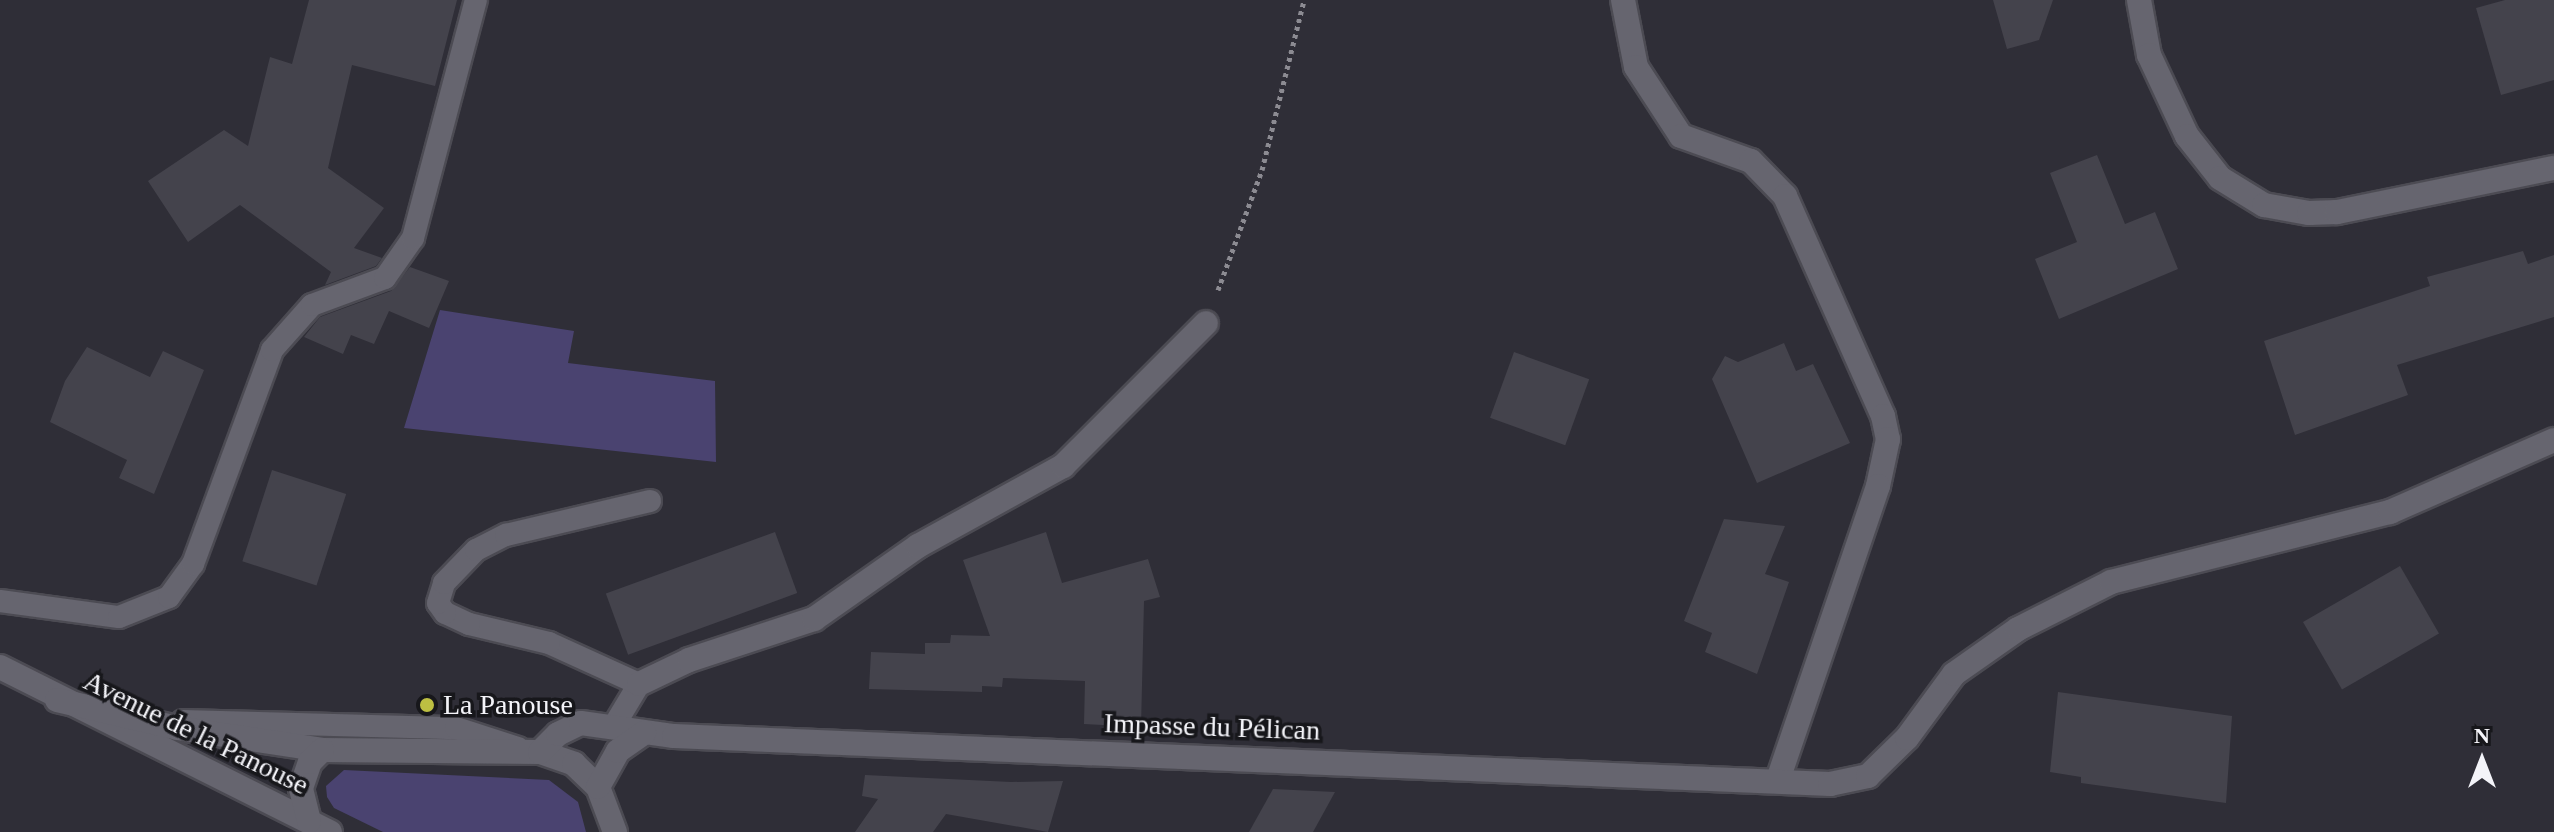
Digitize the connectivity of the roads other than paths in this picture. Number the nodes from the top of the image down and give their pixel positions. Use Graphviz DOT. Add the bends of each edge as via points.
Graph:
graph roads {
  1 [pos="476,0"];
  2 [pos="1623,0"];
  3 [pos="2139,0"];
  4 [pos="2554,168"];
  5 [pos="1206,323"];
  6 [pos="2554,440"];
  7 [pos="650,501"];
  8 [pos="0,601"];
  9 [pos="0,667"];
  10 [pos="639,684"];
  11 [pos="57,700"];
  12 [pos="150,721"];
  13 [pos="615,724"];
  14 [pos="644,733"];
  15 [pos="322,750"];
  16 [pos="533,752"];
  17 [pos="1778,779"];
  18 [pos="598,787"];
  19 [pos="319,827"];
  20 [pos="615,832"];
  1 -- 8 [label="lane" via="413,238 385,278 312,305 272,350 193,564 169,597 119,617"];
  2 -- 17 [label="street" via="1636,67 1681,136 1751,161 1785,196 1883,416 1888,439 1878,486"];
  3 -- 4 [label="street" via="2149,55 2187,136 2220,178 2264,205 2337,212"];
  5 -- 10 [label="street" via="1063,466 918,546 814,619 689,660"];
  6 -- 17 [label="street, Impasse du Pélican" via="2390,512 2111,582 2018,629 1954,674 1907,738 1868,776 1830,784"];
  7 -- 10 [label="lane" via="506,535 476,550 444,583 438,603 469,624 549,643"];
  9 -- 11 [label="street, Avenue de la Panouse"];
  10 -- 13 [label="lane"];
  11 -- 12 [label="street, Avenue de la Panouse"];
  11 -- 19 [label="street, Avenue de la Panouse"];
  12 -- 15 [label="street, Avenue de la Panouse"];
  12 -- 16 [label="lane" via="456,728"];
  13 -- 14 [label="street, Impasse du Pélican"];
  13 -- 16 [label="street, Impasse du Pélican" via="581,723"];
  14 -- 17 [label="street, Impasse du Pélican"];
  14 -- 18 [label="street" via="618,751"];
  15 -- 16 [label="street, Avenue de la Panouse"];
  15 -- 19 [label="street, Avenue de la Panouse" via="310,762 301,788"];
  16 -- 18 [label="street, Avenue de la Panouse" via="574,764"];
  18 -- 20 [label="street, Avenue de la Panouse"];
}
